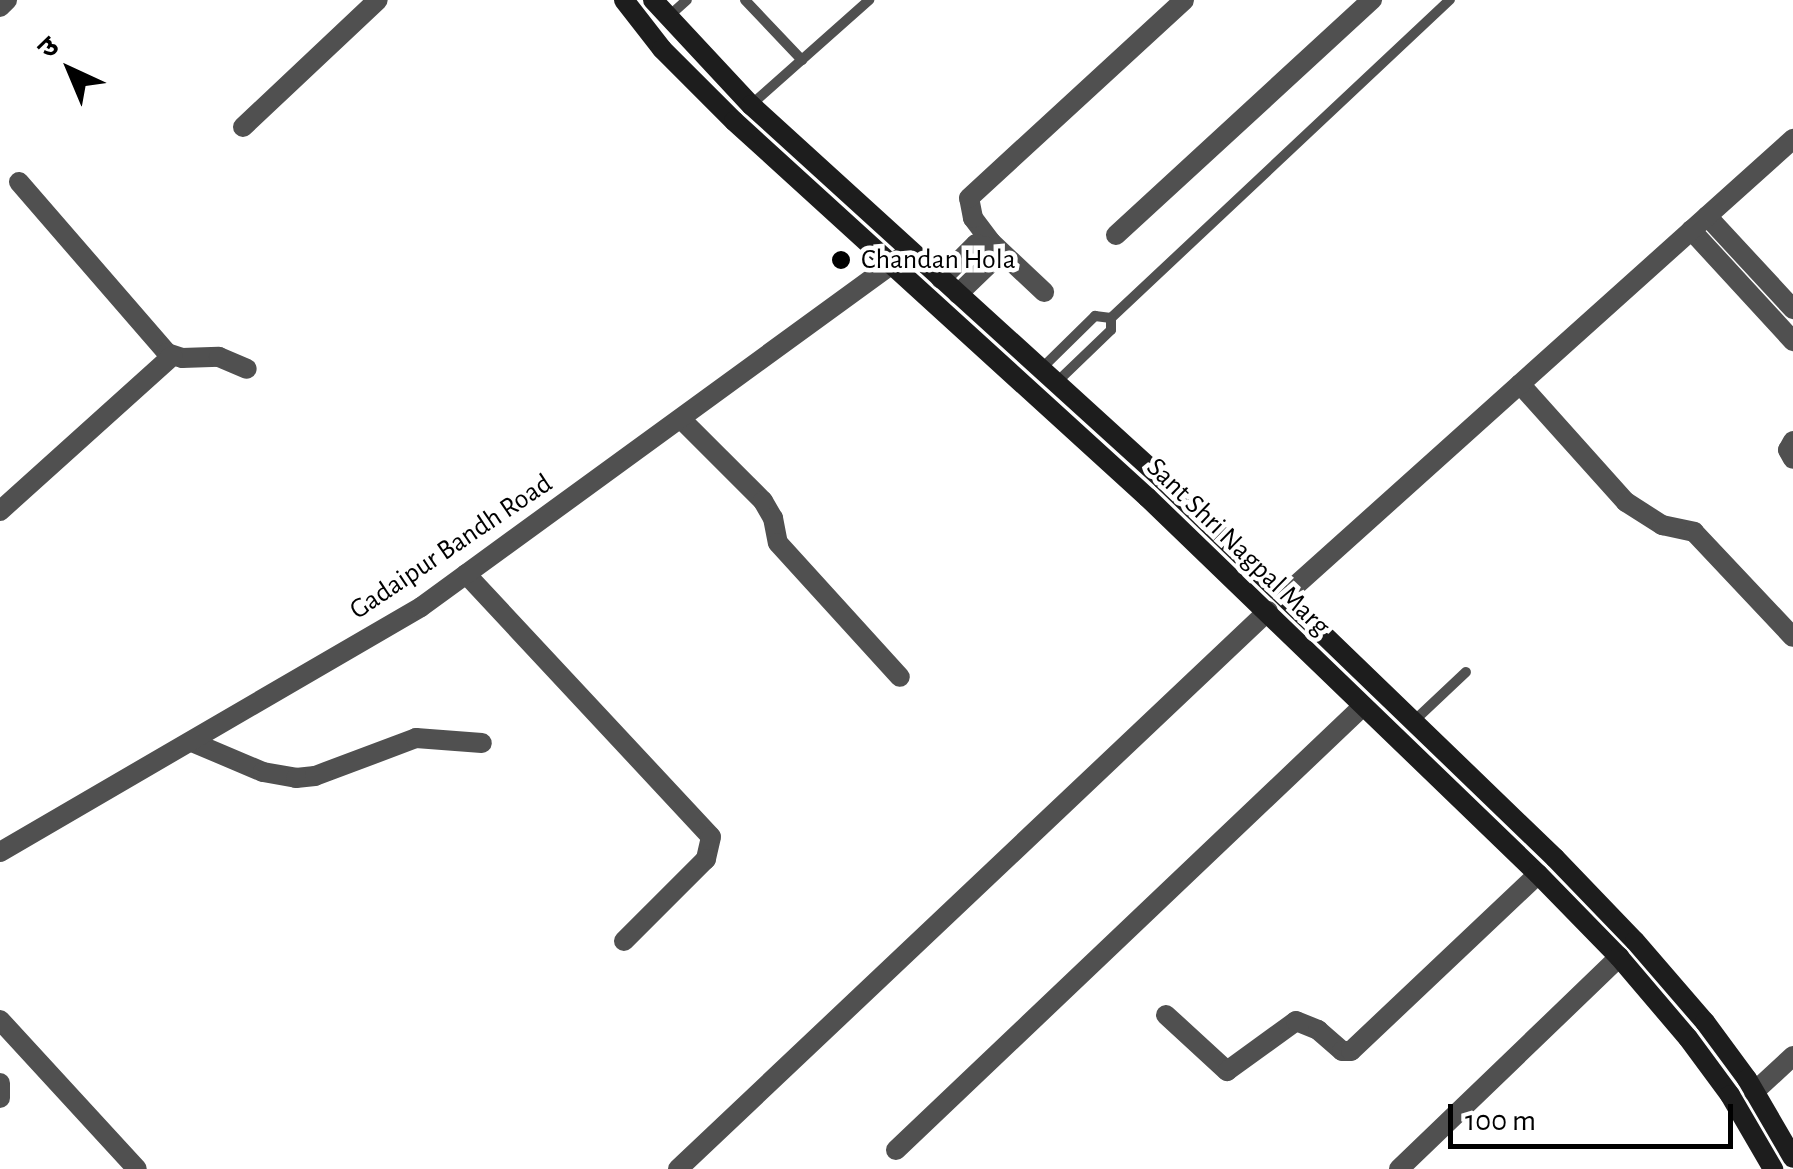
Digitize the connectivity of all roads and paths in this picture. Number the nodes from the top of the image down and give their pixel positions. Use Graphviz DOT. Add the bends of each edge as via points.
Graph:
graph roads {
  1 [pos="7,0"];
  2 [pos="378,0"];
  3 [pos="624,0"];
  4 [pos="687,0"];
  5 [pos="746,0"];
  6 [pos="869,0"];
  7 [pos="1184,0"];
  8 [pos="1372,0"];
  9 [pos="1450,0"];
  10 [pos="659,6"];
  11 [pos="0,7"];
  12 [pos="802,60"];
  13 [pos="751,105"];
  14 [pos="243,127"];
  15 [pos="1791,145"];
  16 [pos="19,182"];
  17 [pos="1699,223"];
  18 [pos="1116,234"];
  19 [pos="988,244"];
  20 [pos="910,252"];
  21 [pos="893,266"];
  22 [pos="940,279"];
  23 [pos="1044,292"];
  24 [pos="958,294"];
  25 [pos="1793,310"];
  26 [pos="1111,318"];
  27 [pos="1793,341"];
  28 [pos="172,356"];
  29 [pos="247,369"];
  30 [pos="1048,377"];
  31 [pos="1520,384"];
  32 [pos="681,419"];
  33 [pos="1793,441"];
  34 [pos="1793,459"];
  35 [pos="0,512"];
  36 [pos="466,574"];
  37 [pos="1285,595"];
  38 [pos="1268,611"];
  39 [pos="1793,636"];
  40 [pos="1466,672"];
  41 [pos="900,677"];
  42 [pos="1363,706"];
  43 [pos="1414,720"];
  44 [pos="192,742"];
  45 [pos="482,743"];
  46 [pos="0,852"];
  47 [pos="1538,874"];
  48 [pos="624,941"];
  49 [pos="1618,957"];
  50 [pos="1166,1014"];
  51 [pos="0,1020"];
  52 [pos="1793,1056"];
  53 [pos="0,1083"];
  54 [pos="1754,1092"];
  55 [pos="0,1098"];
  56 [pos="896,1150"];
  57 [pos="1793,1158"];
  58 [pos="137,1169"];
  59 [pos="678,1169"];
  60 [pos="1399,1169"];
  61 [pos="1773,1169"];
  1 -- 11 [label="street"];
  2 -- 14 [label="street"];
  3 -- 21 [label="main road, Sant Shri Nagpal Marg" via="688,76"];
  4 -- 10 [label="lane"];
  5 -- 12 [label="lane"];
  6 -- 12 [label="lane"];
  7 -- 19 [label="street" via="969,198"];
  8 -- 18 [label="street"];
  9 -- 26 [label="lane"];
  10 -- 13 [label="main road, Sant Shri Nagpal Marg"];
  12 -- 13 [label="lane"];
  13 -- 20 [label="main road, Sant Shri Nagpal Marg"];
  15 -- 17 [label="street"];
  16 -- 28 [label="street"];
  17 -- 25 [label="street"];
  17 -- 27 [label="street"];
  17 -- 31 [label="street"];
  19 -- 22 [label="street" via="976,244"];
  19 -- 23 [label="street"];
  19 -- 24 [label="street" via="990,264"];
  20 -- 21 [label="street, Gadaipur Bandh Road"];
  20 -- 22 [label="main road, Sant Shri Nagpal Marg"];
  21 -- 32 [label="street, Gadaipur Bandh Road"];
  21 -- 38 [label="main road, Sant Shri Nagpal Marg"];
  22 -- 24 [label="main road, Sant Shri Nagpal Marg"];
  24 -- 30 [label="main road, Sant Shri Nagpal Marg"];
  26 -- 30 [label="lane" via="1111,330"];
  26 -- 30 [label="lane" via="1095,316"];
  28 -- 29 [label="street" via="218,357"];
  28 -- 35 [label="street"];
  30 -- 37 [label="main road, Sant Shri Nagpal Marg"];
  31 -- 37 [label="street"];
  31 -- 39 [label="street" via="1626,502 1662,525 1694,532"];
  32 -- 36 [label="street, Gadaipur Bandh Road"];
  32 -- 41 [label="street" via="763,501 778,543"];
  33 -- 34 [label="street"];
  36 -- 44 [label="street, Gadaipur Bandh Road"];
  36 -- 48 [label="street" via="711,837 706,859"];
  37 -- 43 [label="main road, Sant Shri Nagpal Marg"];
  38 -- 42 [label="main road, Sant Shri Nagpal Marg"];
  38 -- 59 [label="street"];
  40 -- 43 [label="lane"];
  42 -- 47 [label="main road, Sant Shri Nagpal Marg"];
  42 -- 56 [label="street"];
  43 -- 54 [label="main road, Sant Shri Nagpal Marg" via="1635,940"];
  44 -- 45 [label="street" via="263,772 296,778 416,738"];
  44 -- 46 [label="street, Gadaipur Bandh Road"];
  47 -- 49 [label="main road, Sant Shri Nagpal Marg"];
  47 -- 50 [label="street" via="1351,1051 1342,1052 1296,1021 1227,1070"];
  49 -- 60 [label="street"];
  49 -- 61 [label="main road, Sant Shri Nagpal Marg" via="1698,1052"];
  51 -- 58 [label="street"];
  52 -- 54 [label="street"];
  53 -- 55 [label="street"];
  54 -- 57 [label="main road, Sant Shri Nagpal Marg"];
}
